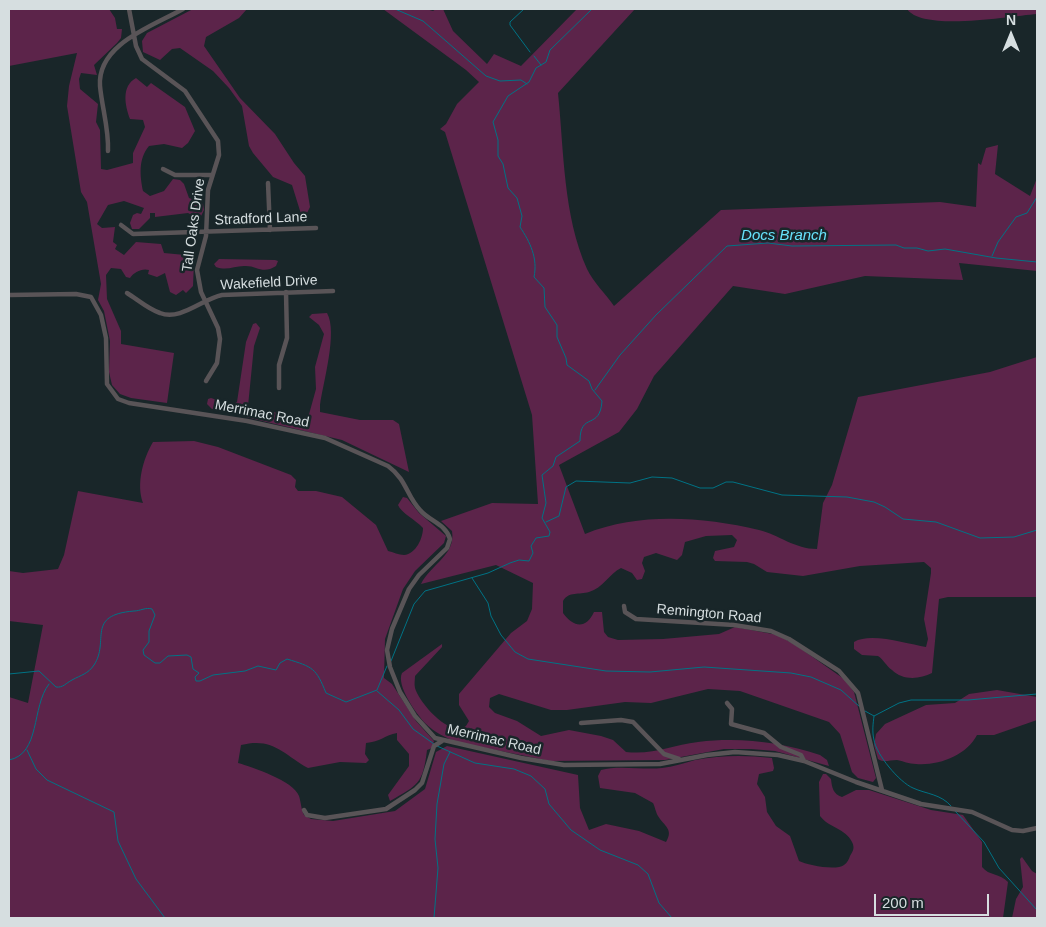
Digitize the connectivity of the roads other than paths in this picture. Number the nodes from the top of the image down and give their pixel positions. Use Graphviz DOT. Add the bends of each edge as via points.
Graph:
graph roads {
  1 [pos="129,9"];
  2 [pos="183,9"];
  3 [pos="134,35"];
  4 [pos="108,151"];
  5 [pos="163,169"];
  6 [pos="212,175"];
  7 [pos="268,183"];
  8 [pos="121,224"];
  9 [pos="316,228"];
  10 [pos="270,230"];
  11 [pos="206,232"];
  12 [pos="333,291"];
  13 [pos="286,292"];
  14 [pos="127,293"];
  15 [pos="9,295"];
  16 [pos="205,300"];
  17 [pos="206,381"];
  18 [pos="279,388"];
  19 [pos="624,606"];
  20 [pos="727,703"];
  21 [pos="581,723"];
  22 [pos="442,741"];
  23 [pos="679,759"];
  24 [pos="804,761"];
  25 [pos="882,790"];
  26 [pos="304,810"];
  27 [pos="1037,828"];
  1 -- 3 [label="street, Tall Oaks Drive"];
  2 -- 3 [label="street"];
  3 -- 4 [label="street" via="112,51 101,74"];
  3 -- 6 [label="street, Tall Oaks Drive" via="142,59 186,91 216,135 219,152"];
  5 -- 6 [label="street" via="175,175"];
  6 -- 11 [label="street, Tall Oaks Drive"];
  7 -- 10 [label="street"];
  8 -- 11 [label="street, Stradford Lane" via="134,234"];
  9 -- 10 [label="street, Stradford Lane"];
  10 -- 11 [label="street, Stradford Lane"];
  11 -- 16 [label="street, Tall Oaks Drive" via="197,270"];
  12 -- 13 [label="street, Wakefield Drive"];
  13 -- 16 [label="street, Wakefield Drive" via="227,294"];
  13 -- 18 [label="street" via="287,338 279,365"];
  14 -- 16 [label="street, Wakefield Drive" via="166,315 181,313"];
  15 -- 22 [label="street, Merrimac Road" via="76,294 91,297 101,315 106,338 107,384 118,399 325,438 397,473 418,509 443,527 450,539 447,548 409,589 387,650 400,692 415,716 435,738"];
  16 -- 17 [label="street, Tall Oaks Drive" via="218,328 220,344 217,362"];
  19 -- 25 [label="street, Remington Road" via="625,612 636,619 734,625 771,631 839,671 858,693"];
  20 -- 24 [label="street" via="732,709 731,724 764,733 781,747 801,755"];
  21 -- 23 [label="street" via="633,722 664,754"];
  22 -- 23 [label="street, Merrimac Road" via="550,764 639,765"];
  22 -- 26 [label="street" via="434,746 422,783 386,809 325,818 307,815"];
  23 -- 24 [label="street, Merrimac Road" via="744,752"];
  24 -- 25 [label="street, Merrimac Road"];
  25 -- 27 [label="street, Merrimac Road" via="921,804 972,812 1012,830"];
}
